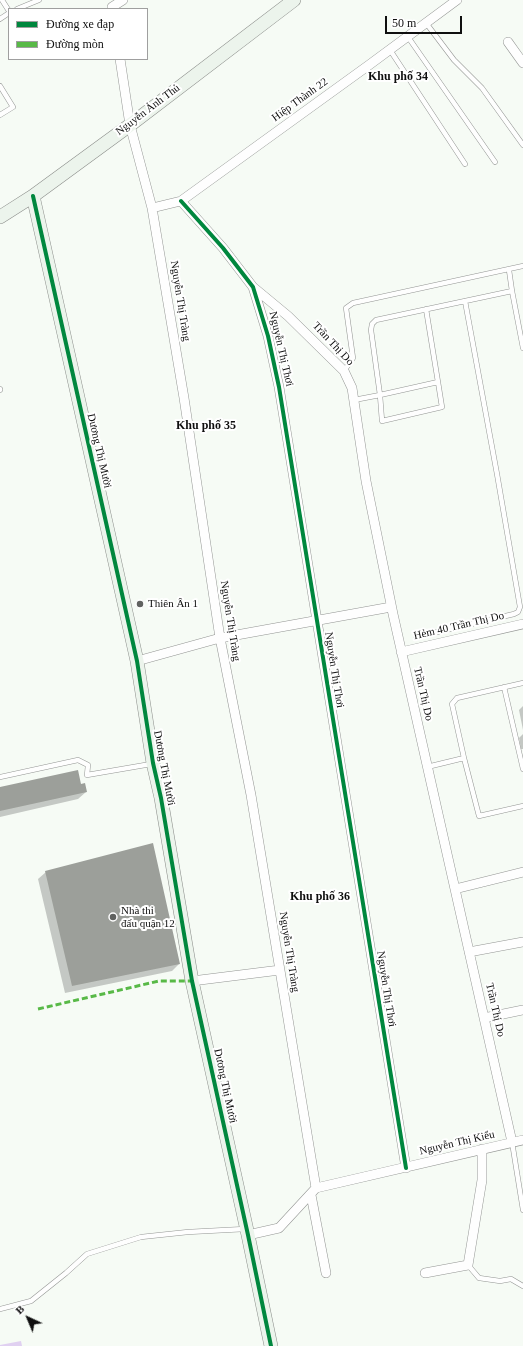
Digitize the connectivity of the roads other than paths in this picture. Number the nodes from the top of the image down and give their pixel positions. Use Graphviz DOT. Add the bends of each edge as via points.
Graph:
graph roads {
  1 [pos="2,0"];
  2 [pos="39,0"];
  3 [pos="123,0"];
  4 [pos="294,0"];
  5 [pos="457,0"];
  6 [pos="111,6"];
  7 [pos="19,8"];
  8 [pos="8,10"];
  9 [pos="8,13"];
  10 [pos="0,19"];
  11 [pos="426,23"];
  12 [pos="408,37"];
  13 [pos="508,42"];
  14 [pos="390,50"];
  15 [pos="120,60"];
  16 [pos="523,63"];
  17 [pos="0,86"];
  18 [pos="0,115"];
  19 [pos="130,125"];
  20 [pos="522,145"];
  21 [pos="495,162"];
  22 [pos="465,164"];
  23 [pos="33,196"];
  24 [pos="181,201"];
  25 [pos="152,208"];
  26 [pos="0,218"];
  27 [pos="523,266"];
  28 [pos="509,270"];
  29 [pos="253,287"];
  30 [pos="512,291"];
  31 [pos="465,301"];
  32 [pos="426,310"];
  33 [pos="523,348"];
  34 [pos="344,371"];
  35 [pos="438,382"];
  36 [pos="380,395"];
  37 [pos="354,400"];
  38 [pos="391,607"];
  39 [pos="316,620"];
  40 [pos="523,624"];
  41 [pos="416,636"];
  42 [pos="220,638"];
  43 [pos="401,652"];
  44 [pos="137,661"];
  45 [pos="523,683"];
  46 [pos="504,687"];
  47 [pos="464,758"];
  48 [pos="153,763"];
  49 [pos="427,767"];
  50 [pos="523,769"];
  51 [pos="0,777"];
  52 [pos="523,806"];
  53 [pos="523,872"];
  54 [pos="455,889"];
  55 [pos="523,942"];
  56 [pos="469,952"];
  57 [pos="280,970"];
  58 [pos="192,981"];
  59 [pos="523,1010"];
  60 [pos="484,1018"];
  61 [pos="523,1140"];
  62 [pos="512,1142"];
  63 [pos="482,1150"];
  64 [pos="406,1168"];
  65 [pos="313,1192"];
  66 [pos="523,1210"];
  67 [pos="247,1232"];
  68 [pos="468,1265"];
  69 [pos="326,1273"];
  70 [pos="425,1273"];
  71 [pos="523,1286"];
  72 [pos="0,1310"];
  73 [pos="271,1346"];
  1 -- 8 [label="lane"];
  2 -- 7 [label="lane"];
  3 -- 6 [label="street"];
  4 -- 19 [label="street, Nguyễn Ảnh Thủ"];
  5 -- 11 [label="street, Hiệp Thành 22"];
  9 -- 10 [label="lane"];
  11 -- 12 [label="street, Hiệp Thành 22"];
  11 -- 20 [label="lane" via="454,60 482,88"];
  12 -- 14 [label="street, Hiệp Thành 22"];
  12 -- 21 [label="lane"];
  13 -- 16 [label="street"];
  14 -- 22 [label="lane"];
  14 -- 24 [label="street, Hiệp Thành 22"];
  15 -- 19 [label="street, Nguyễn Thị Tràng"];
  17 -- 18 [label="lane" via="14,107"];
  19 -- 23 [label="street, Nguyễn Ảnh Thủ"];
  19 -- 25 [label="street, Nguyễn Thị Tràng"];
  23 -- 26 [label="street, Nguyễn Ảnh Thủ"];
  23 -- 44 [label="street, Dương Thị Mười"];
  24 -- 25 [label="street, Hiệp Thành 22"];
  24 -- 29 [label="street, Nguyễn Thị Thơi" via="223,248"];
  25 -- 42 [label="street, Nguyễn Thị Tràng"];
  27 -- 28 [label="lane"];
  28 -- 30 [label="lane"];
  28 -- 34 [label="lane" via="353,303 346,308 353,358"];
  29 -- 34 [label="street, Trần Thị Do" via="288,316"];
  29 -- 39 [label="street, Nguyễn Thị Thơi" via="268,336 278,387"];
  30 -- 31 [label="lane"];
  30 -- 33 [label="lane"];
  31 -- 32 [label="lane"];
  31 -- 41 [label="lane" via="520,607 514,614"];
  32 -- 35 [label="lane"];
  32 -- 36 [label="lane" via="376,320 372,324"];
  34 -- 37 [label="street, Trần Thị Do" via="352,388"];
  35 -- 36 [label="lane"];
  35 -- 36 [label="lane" via="442,407 382,420"];
  36 -- 37 [label="lane"];
  37 -- 38 [label="street, Trần Thị Do" via="366,481"];
  38 -- 39 [label="street"];
  38 -- 43 [label="street, Trần Thị Do"];
  39 -- 42 [label="street"];
  39 -- 64 [label="street, Nguyễn Thị Thơi"];
  40 -- 43 [label="street, Hẻm 40 Trần Thị Do"];
  42 -- 44 [label="street"];
  42 -- 57 [label="street, Nguyễn Thị Tràng" via="251,794"];
  43 -- 49 [label="street, Trần Thị Do"];
  44 -- 48 [label="street, Dương Thị Mười"];
  45 -- 46 [label="lane"];
  46 -- 47 [label="lane" via="457,698 452,704"];
  46 -- 50 [label="lane"];
  47 -- 49 [label="lane"];
  47 -- 52 [label="lane" via="479,816"];
  48 -- 51 [label="lane" via="87,775 88,765 78,760"];
  48 -- 58 [label="street, Dương Thị Mười"];
  49 -- 54 [label="street, Trần Thị Do"];
  53 -- 54 [label="street"];
  54 -- 56 [label="street, Trần Thị Do"];
  55 -- 56 [label="street"];
  56 -- 60 [label="street, Trần Thị Do"];
  57 -- 58 [label="street"];
  57 -- 65 [label="street, Nguyễn Thị Tràng"];
  58 -- 67 [label="street, Dương Thị Mười"];
  59 -- 60 [label="street"];
  60 -- 62 [label="street, Trần Thị Do"];
  61 -- 62 [label="street, Nguyễn Thị Kiểu"];
  62 -- 63 [label="street, Nguyễn Thị Kiểu"];
  62 -- 66 [label="lane"];
  63 -- 64 [label="street, Nguyễn Thị Kiểu"];
  63 -- 68 [label="street" via="482,1180"];
  64 -- 65 [label="street, Nguyễn Thị Kiểu"];
  65 -- 67 [label="street" via="279,1228"];
  65 -- 69 [label="street, Nguyễn Thị Tràng"];
  67 -- 72 [label="lane" via="188,1232 141,1237 87,1254 31,1302"];
  67 -- 73 [label="street, Dương Thị Mười"];
  68 -- 70 [label="street"];
  68 -- 71 [label="lane" via="479,1278 500,1281 511,1279"];
}
